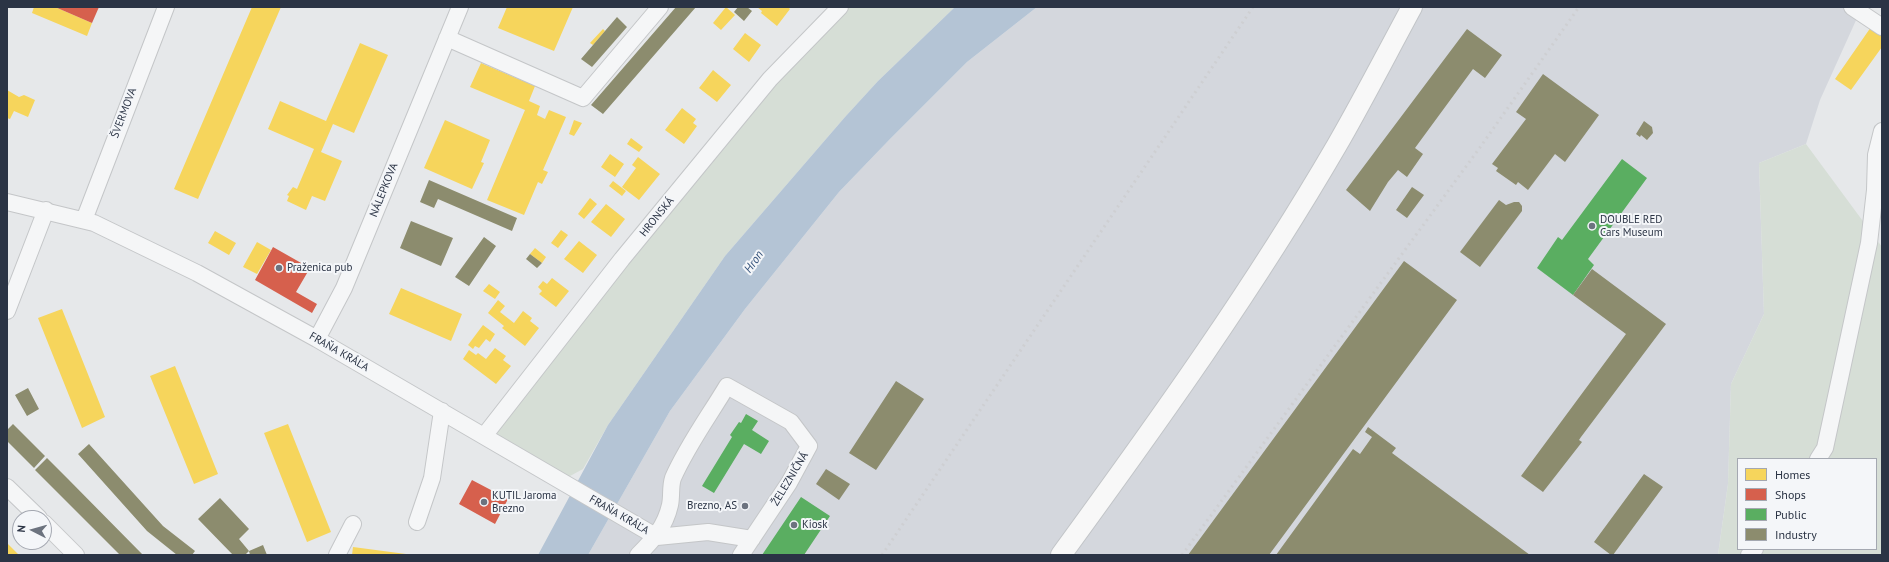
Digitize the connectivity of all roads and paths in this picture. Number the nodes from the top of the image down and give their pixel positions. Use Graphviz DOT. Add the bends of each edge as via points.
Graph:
graph roads {
  1 [pos="166,7"];
  2 [pos="460,7"];
  3 [pos="660,7"];
  4 [pos="840,7"];
  5 [pos="1412,7"];
  6 [pos="1852,7"];
  7 [pos="1882,27"];
  8 [pos="447,38"];
  9 [pos="1882,130"];
  10 [pos="7,202"];
  11 [pos="46,210"];
  12 [pos="84,220"];
  13 [pos="7,311"];
  14 [pos="317,339"];
  15 [pos="442,412"];
  16 [pos="484,436"];
  17 [pos="1819,458"];
  18 [pos="7,487"];
  19 [pos="31,510"];
  20 [pos="417,522"];
  21 [pos="353,524"];
  22 [pos="52,531"];
  23 [pos="657,537"];
  24 [pos="752,539"];
  25 [pos="76,555"];
  26 [pos="337,555"];
  27 [pos="638,555"];
  28 [pos="653,555"];
  29 [pos="741,555"];
  30 [pos="1061,555"];
  1 -- 12 [label="street, ŠVERMOVA"];
  2 -- 8 [label="street, NÁLEPKOVA"];
  3 -- 8 [label="street" via="583,98"];
  4 -- 16 [label="street, HRONSKÁ" via="770,79 622,259"];
  5 -- 30 [label="main road" via="1336,146 1246,290 1178,392"];
  6 -- 7 [label="street"];
  8 -- 14 [label="street, NÁLEPKOVA" via="344,288"];
  9 -- 17 [label="street" via="1878,144 1869,243 1860,290 1824,448"];
  10 -- 11 [label="street, FRAŇA KRÁĽA"];
  11 -- 12 [label="street, FRAŇA KRÁĽA"];
  11 -- 13 [label="street"];
  12 -- 14 [label="street, FRAŇA KRÁĽA" via="126,237 197,273"];
  14 -- 15 [label="street, FRAŇA KRÁĽA"];
  15 -- 16 [label="street, FRAŇA KRÁĽA"];
  15 -- 20 [label="street" via="432,478"];
  16 -- 23 [label="street, FRAŇA KRÁĽA"];
  18 -- 19 [label="street"];
  21 -- 26 [label="street"];
  22 -- 25 [label="street"];
  23 -- 24 [label="street" via="708,532"];
  23 -- 24 [label="street, ŽELEZNIČNÁ" via="670,504 670,487 673,479 727,386 791,422 809,446 789,483"];
  23 -- 27 [label="street"];
  23 -- 28 [label="street"];
  24 -- 29 [label="street, ŽELEZNIČNÁ"];
}
